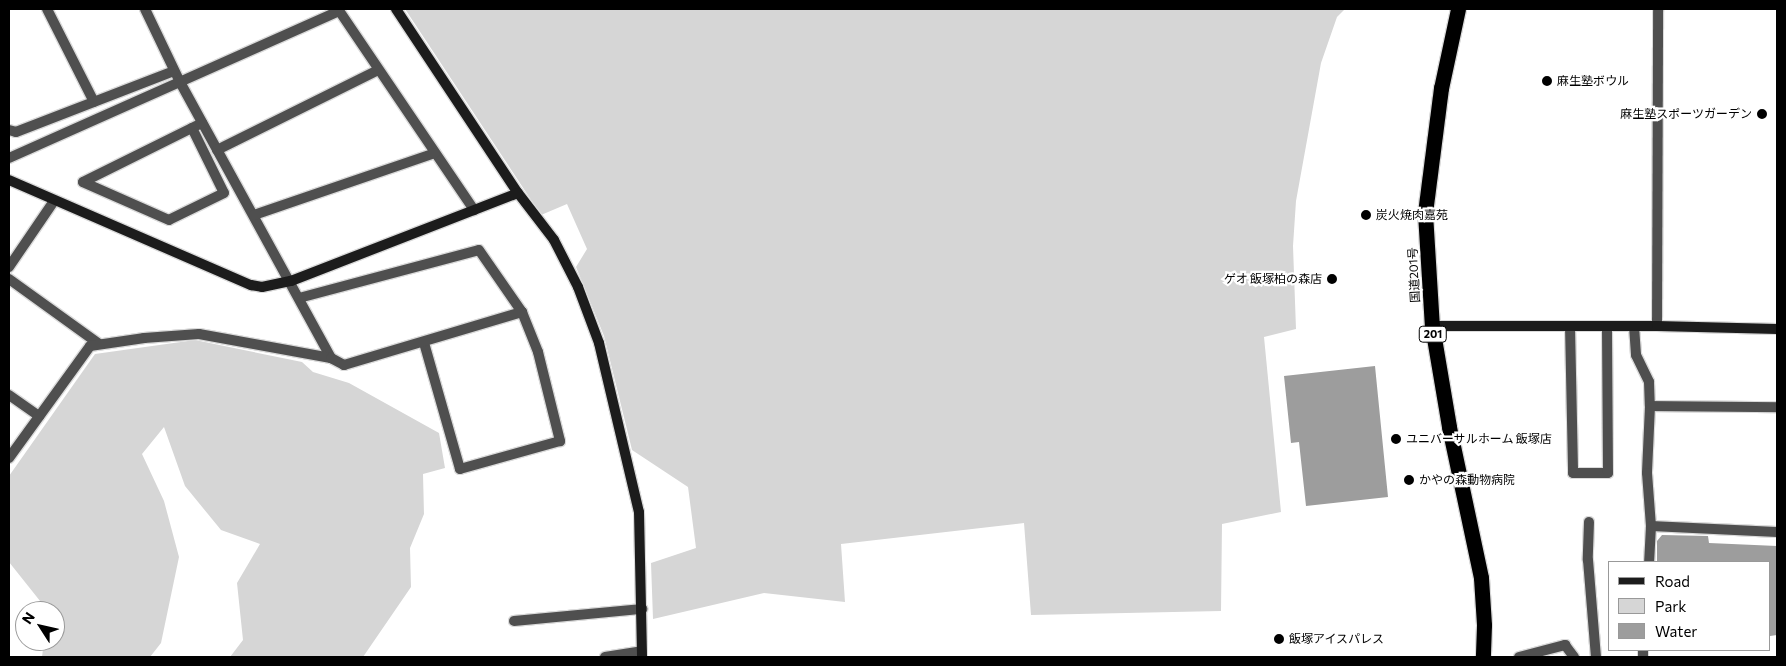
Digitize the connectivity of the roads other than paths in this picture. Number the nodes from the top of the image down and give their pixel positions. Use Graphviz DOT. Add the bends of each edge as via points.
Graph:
graph roads {
  1 [pos="47,9"];
  2 [pos="396,9"];
  3 [pos="1458,9"];
  4 [pos="1658,9"];
  5 [pos="148,10"];
  6 [pos="339,10"];
  7 [pos="378,70"];
  8 [pos="174,71"];
  9 [pos="180,82"];
  10 [pos="94,102"];
  11 [pos="202,122"];
  12 [pos="192,128"];
  13 [pos="9,130"];
  14 [pos="217,150"];
  15 [pos="435,153"];
  16 [pos="9,158"];
  17 [pos="9,180"];
  18 [pos="518,193"];
  19 [pos="54,201"];
  20 [pos="474,210"];
  21 [pos="254,215"];
  22 [pos="9,267"];
  23 [pos="9,279"];
  24 [pos="291,281"];
  25 [pos="299,298"];
  26 [pos="522,312"];
  27 [pos="1432,326"];
  28 [pos="1570,326"];
  29 [pos="1607,326"];
  30 [pos="1634,326"];
  31 [pos="1657,326"];
  32 [pos="1777,329"];
  33 [pos="424,343"];
  34 [pos="99,344"];
  35 [pos="331,358"];
  36 [pos="9,395"];
  37 [pos="1650,406"];
  38 [pos="1777,407"];
  39 [pos="39,416"];
  40 [pos="9,458"];
  41 [pos="1589,522"];
  42 [pos="1651,526"];
  43 [pos="1777,532"];
  44 [pos="1649,561"];
  45 [pos="642,610"];
  46 [pos="514,621"];
  47 [pos="642,654"];
  48 [pos="605,657"];
  49 [pos="1483,657"];
  50 [pos="1519,657"];
  51 [pos="1574,657"];
  52 [pos="1596,657"];
  1 -- 10 [label="street"];
  2 -- 18 [label="street"];
  3 -- 27 [label="highway, 国道201号 / 201" via="1441,88 1425,213"];
  4 -- 31 [label="street"];
  5 -- 8 [label="street"];
  6 -- 7 [label="street"];
  6 -- 9 [label="street"];
  7 -- 14 [label="street"];
  7 -- 15 [label="street"];
  8 -- 9 [label="street"];
  8 -- 10 [label="street"];
  9 -- 11 [label="street"];
  9 -- 16 [label="street"];
  10 -- 13 [label="street" via="16,132"];
  11 -- 12 [label="street" via="83,182 169,220 224,193"];
  11 -- 14 [label="street"];
  14 -- 21 [label="street"];
  15 -- 20 [label="street"];
  15 -- 21 [label="street"];
  17 -- 19 [label="street"];
  18 -- 20 [label="street"];
  18 -- 45 [label="street" via="554,240 578,287 599,343 639,512"];
  19 -- 22 [label="street"];
  19 -- 24 [label="street" via="251,285 271,287"];
  20 -- 24 [label="street"];
  21 -- 24 [label="street"];
  23 -- 34 [label="street"];
  24 -- 25 [label="street"];
  25 -- 26 [label="street" via="479,250"];
  25 -- 35 [label="street"];
  26 -- 33 [label="street"];
  26 -- 33 [label="street" via="538,352 560,442 460,469"];
  27 -- 28 [label="street"];
  27 -- 49 [label="highway, 国道201号 / 201" via="1449,427 1481,578"];
  28 -- 29 [label="street"];
  28 -- 29 [label="street" via="1573,473 1608,473"];
  29 -- 30 [label="street"];
  30 -- 31 [label="street"];
  30 -- 37 [label="street" via="1636,355 1649,382"];
  31 -- 32 [label="street"];
  33 -- 35 [label="street" via="344,365"];
  34 -- 35 [label="street" via="200,334"];
  34 -- 39 [label="street" via="90,346"];
  36 -- 39 [label="street"];
  37 -- 38 [label="street"];
  37 -- 42 [label="street" via="1647,473"];
  39 -- 40 [label="street"];
  41 -- 52 [label="street" via="1588,560"];
  42 -- 43 [label="street"];
  42 -- 44 [label="street"];
  45 -- 46 [label="street"];
  45 -- 47 [label="street"];
  47 -- 48 [label="street"];
  50 -- 51 [label="street" via="1565,646"];
}
